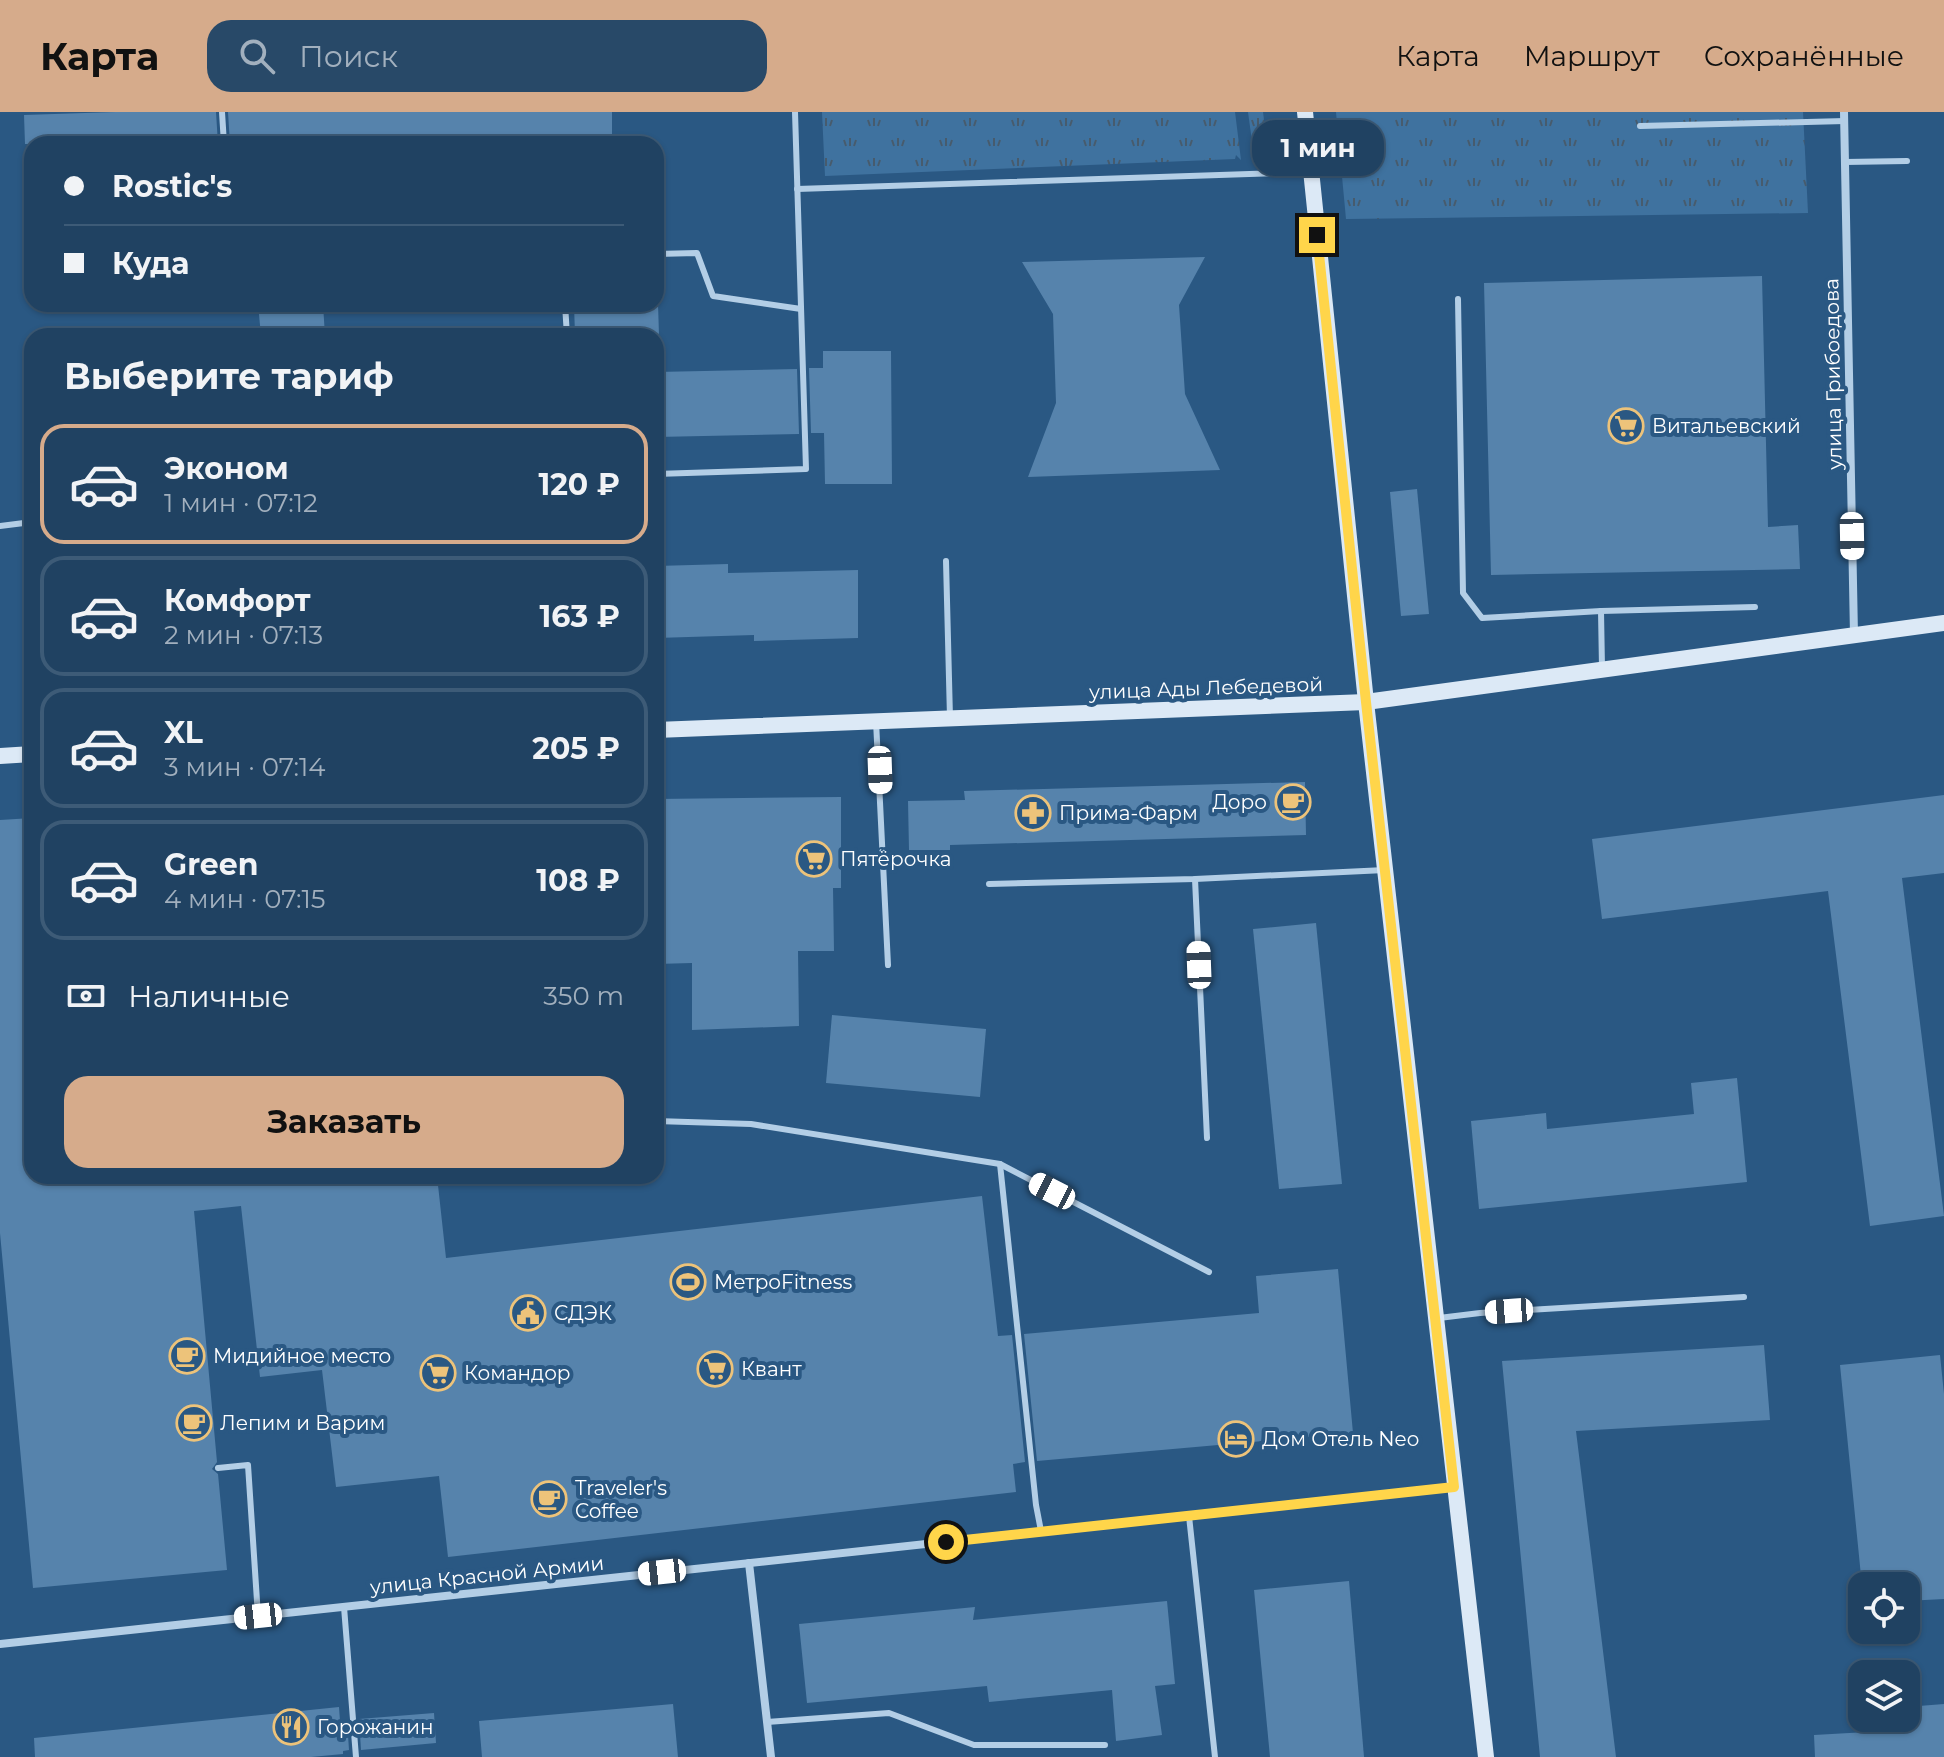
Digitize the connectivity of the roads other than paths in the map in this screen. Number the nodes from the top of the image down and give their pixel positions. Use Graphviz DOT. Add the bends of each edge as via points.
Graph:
graph roads {
  1 [pos="222,112"];
  2 [pos="795,112"];
  3 [pos="1305,112"];
  4 [pos="1844,116"];
  5 [pos="1640,126"];
  6 [pos="224,136"];
  7 [pos="1907,161"];
  8 [pos="1845,162"];
  9 [pos="1311,172"];
  10 [pos="797,189"];
  11 [pos="664,254"];
  12 [pos="1458,299"];
  13 [pos="801,309"];
  14 [pos="664,474"];
  15 [pos="24,523"];
  16 [pos="0,526"];
  17 [pos="946,561"];
  18 [pos="1755,607"];
  19 [pos="1601,611"];
  20 [pos="1944,623"];
  21 [pos="1854,636"];
  22 [pos="1602,670"];
  23 [pos="1366,702"];
  24 [pos="950,718"];
  25 [pos="876,721"];
  26 [pos="664,730"];
  27 [pos="24,754"];
  28 [pos="0,756"];
  29 [pos="1385,870"];
  30 [pos="1195,879"];
  31 [pos="989,884"];
  32 [pos="888,965"];
  33 [pos="664,1121"];
  34 [pos="1207,1138"];
  35 [pos="1000,1164"];
  36 [pos="1209,1272"];
  37 [pos="1744,1297"];
  38 [pos="1435,1319"];
  39 [pos="218,1468"];
  40 [pos="1454,1487"];
  41 [pos="1189,1516"];
  42 [pos="1041,1531"];
  43 [pos="749,1563"];
  44 [pos="344,1607"];
  45 [pos="258,1616"];
  46 [pos="0,1644"];
  47 [pos="767,1722"];
  48 [pos="1105,1745"];
  49 [pos="356,1757"];
  50 [pos="771,1757"];
  51 [pos="1215,1757"];
  52 [pos="1486,1757"];
  1 -- 6 [label="lane"];
  2 -- 10 [label="lane"];
  3 -- 9 [label="street"];
  4 -- 5 [label="lane"];
  4 -- 8 [label="street, улица Грибоедова"];
  7 -- 8 [label="lane"];
  8 -- 21 [label="street, улица Грибоедова"];
  9 -- 10 [label="lane"];
  9 -- 23 [label="street"];
  10 -- 13 [label="lane"];
  11 -- 13 [label="lane" via="697,253 713,296"];
  12 -- 19 [label="lane" via="1463,593 1482,618"];
  13 -- 14 [label="lane" via="806,469"];
  15 -- 16 [label="lane"];
  17 -- 24 [label="lane"];
  18 -- 19 [label="lane"];
  19 -- 22 [label="lane"];
  20 -- 21 [label="street, улица Ады Лебедевой"];
  21 -- 22 [label="street, улица Ады Лебедевой"];
  22 -- 23 [label="street, улица Ады Лебедевой"];
  23 -- 24 [label="street, улица Ады Лебедевой"];
  23 -- 29 [label="street"];
  24 -- 25 [label="street, улица Ады Лебедевой"];
  25 -- 26 [label="street, улица Ады Лебедевой"];
  25 -- 32 [label="lane"];
  27 -- 28 [label="street"];
  29 -- 30 [label="lane"];
  29 -- 38 [label="street"];
  30 -- 31 [label="lane"];
  30 -- 34 [label="lane"];
  33 -- 35 [label="lane" via="751,1124"];
  35 -- 36 [label="lane"];
  35 -- 42 [label="lane"];
  37 -- 38 [label="lane"];
  38 -- 40 [label="street"];
  39 -- 45 [label="lane" via="248,1465"];
  40 -- 41 [label="street, улица Красной Армии"];
  40 -- 52 [label="street"];
  41 -- 42 [label="street, улица Красной Армии"];
  41 -- 51 [label="lane"];
  42 -- 43 [label="street, улица Красной Армии"];
  43 -- 44 [label="street, улица Красной Армии"];
  43 -- 47 [label="street"];
  44 -- 45 [label="street, улица Красной Армии"];
  44 -- 49 [label="lane"];
  45 -- 46 [label="street, улица Красной Армии"];
  47 -- 48 [label="lane" via="889,1713 974,1745"];
  47 -- 50 [label="street"];
}
